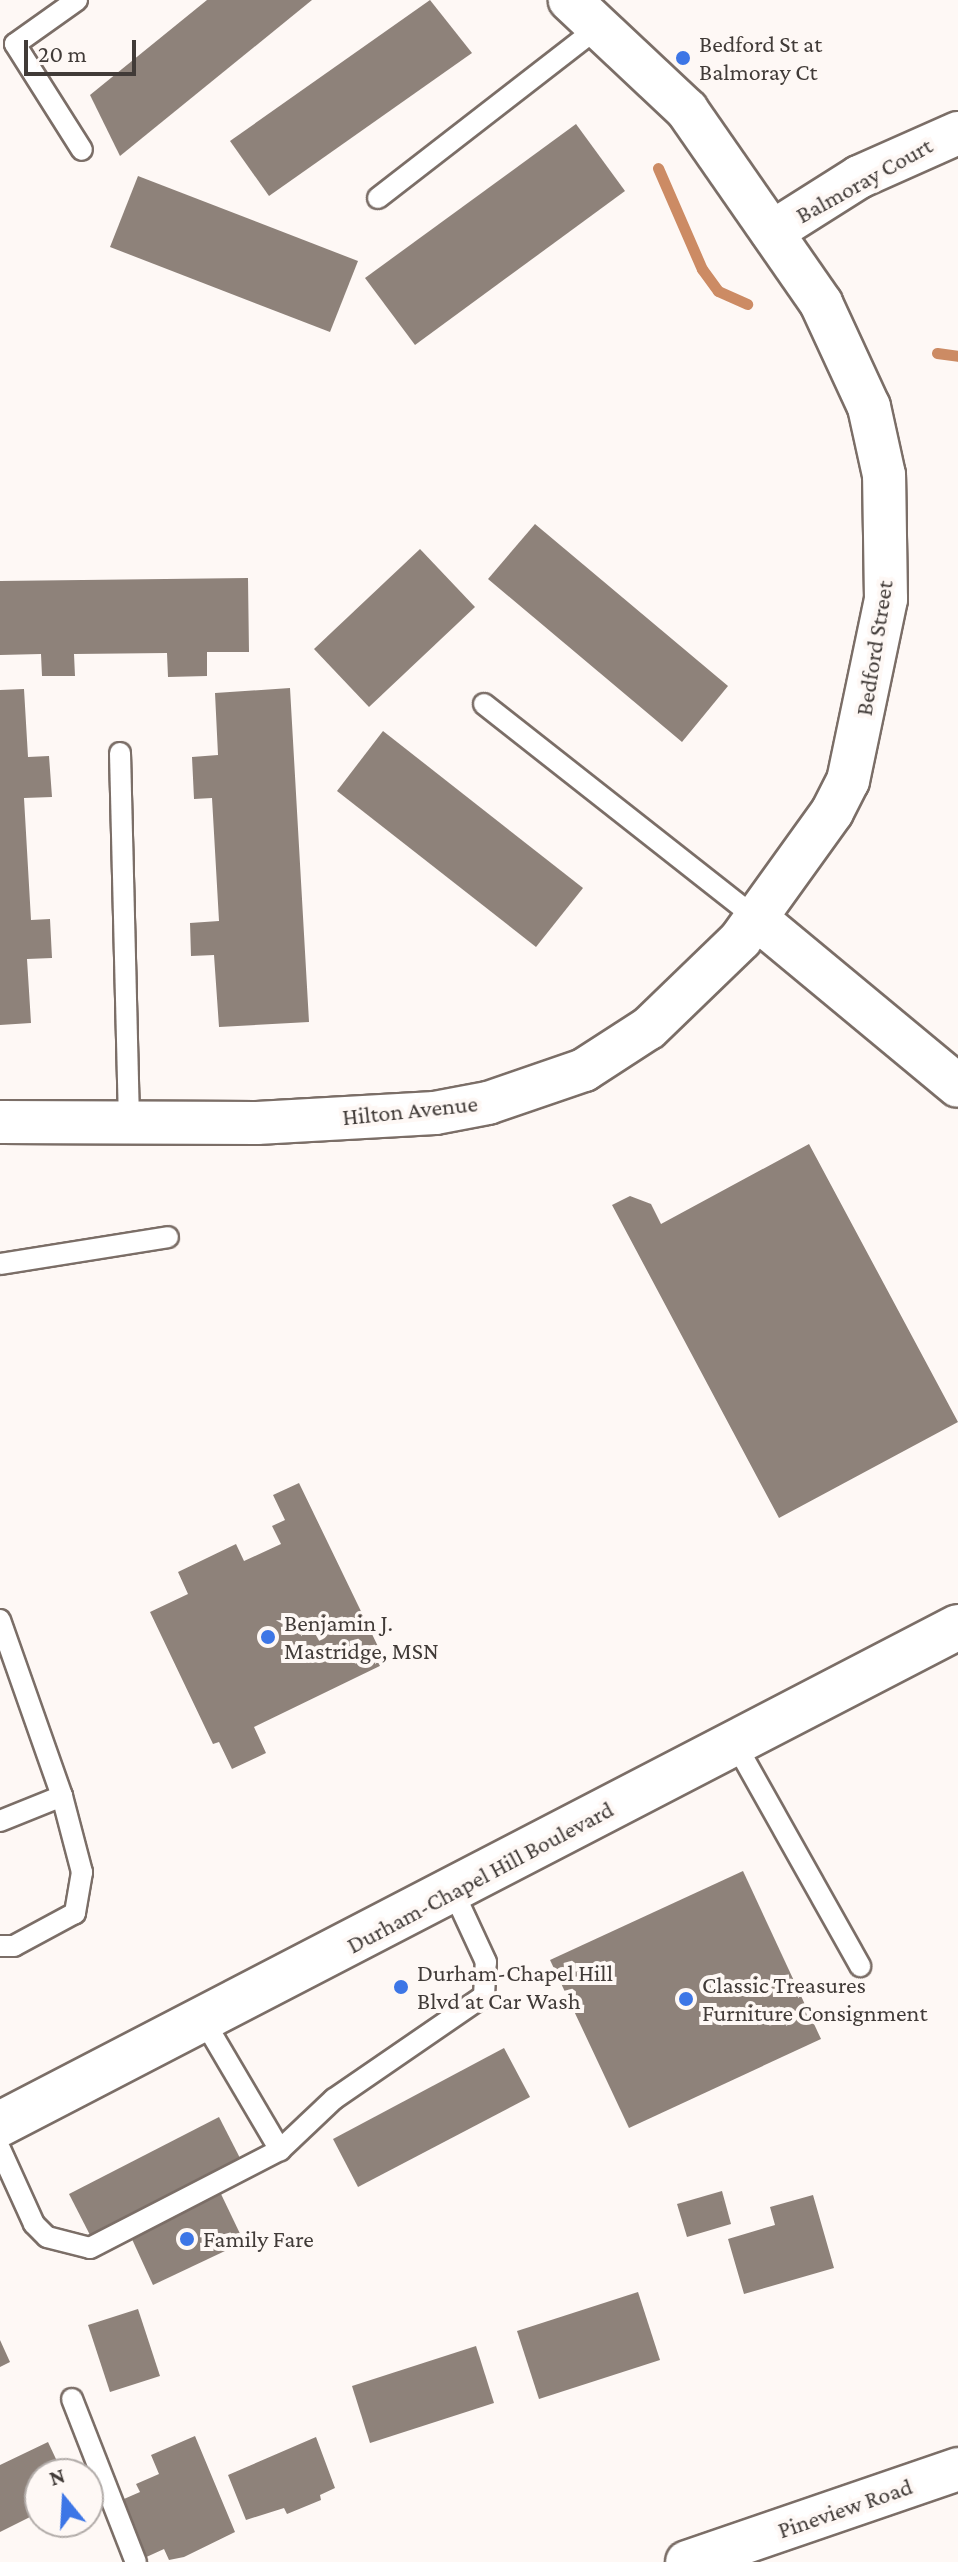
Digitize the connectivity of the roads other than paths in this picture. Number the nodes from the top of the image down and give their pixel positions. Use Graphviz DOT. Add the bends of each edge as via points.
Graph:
graph roads {
  1 [pos="77,0"];
  2 [pos="585,12"];
  3 [pos="7,48"];
  4 [pos="958,133"];
  5 [pos="82,150"];
  6 [pos="378,198"];
  7 [pos="772,232"];
  8 [pos="484,704"];
  9 [pos="120,753"];
  10 [pos="757,919"];
  11 [pos="958,1086"];
  12 [pos="0,1122"];
  13 [pos="129,1122"];
  14 [pos="168,1237"];
  15 [pos="0,1264"];
  16 [pos="0,1620"];
  17 [pos="958,1627"];
  18 [pos="735,1743"];
  19 [pos="62,1796"];
  20 [pos="0,1821"];
  21 [pos="453,1891"];
  22 [pos="0,1946"];
  23 [pos="860,1966"];
  24 [pos="204,2021"];
  25 [pos="2,2122"];
  26 [pos="280,2150"];
  27 [pos="72,2399"];
  28 [pos="958,2469"];
  29 [pos="136,2562"];
  30 [pos="687,2562"];
  1 -- 3 [label="lane"];
  2 -- 6 [label="lane"];
  2 -- 7 [label="street, Bedford Street" via="687,110"];
  3 -- 5 [label="lane"];
  4 -- 7 [label="street, Balmoray Court" via="859,177"];
  7 -- 10 [label="street, Bedford Street" via="821,303 869,407 884,475 888,557 886,599 848,781"];
  8 -- 10 [label="lane"];
  9 -- 13 [label="lane"];
  10 -- 11 [label="street"];
  10 -- 13 [label="street, Hilton Avenue" via="649,1028 607,1058 488,1103 380,1116"];
  12 -- 13 [label="street, Hilton Avenue"];
  14 -- 15 [label="lane"];
  16 -- 19 [label="lane"];
  17 -- 18 [label="main road, Durham-Chapel Hill Boulevard"];
  18 -- 21 [label="main road, Durham-Chapel Hill Boulevard"];
  18 -- 23 [label="lane"];
  19 -- 20 [label="lane"];
  19 -- 22 [label="lane" via="82,1872 75,1913 14,1946"];
  21 -- 24 [label="main road, Durham-Chapel Hill Boulevard"];
  21 -- 26 [label="lane" via="486,1962 484,1996 334,2099"];
  24 -- 25 [label="main road, Durham-Chapel Hill Boulevard"];
  24 -- 26 [label="lane"];
  25 -- 26 [label="lane" via="34,2224 47,2237 90,2248"];
  27 -- 29 [label="lane"];
  28 -- 30 [label="street, Pineview Road"];
}
